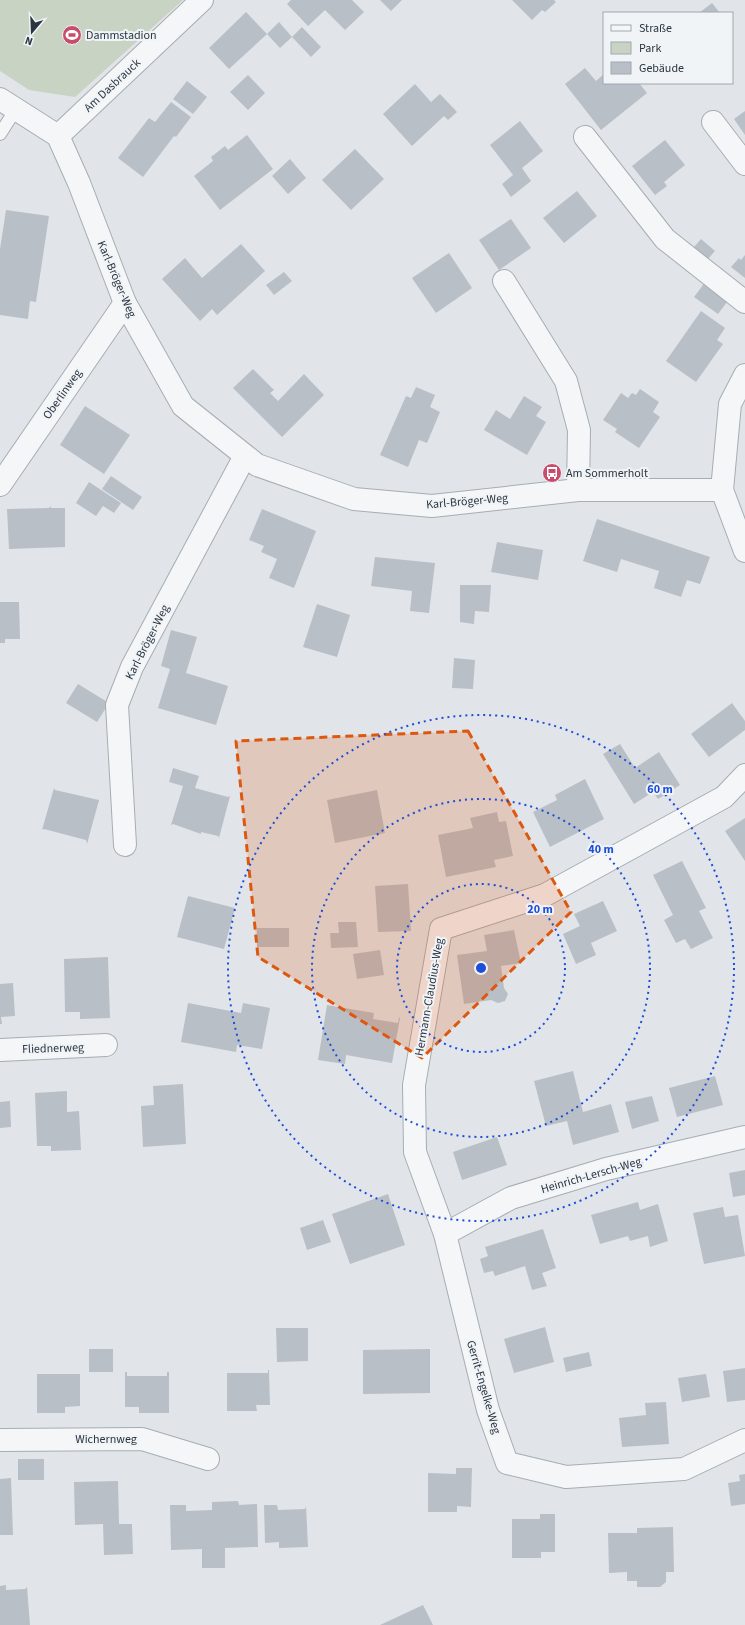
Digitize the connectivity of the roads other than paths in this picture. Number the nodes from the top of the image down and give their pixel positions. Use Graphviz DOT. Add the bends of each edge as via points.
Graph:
graph roads {
  1 [pos="202,0"];
  2 [pos="8,104"];
  3 [pos="713,122"];
  4 [pos="0,134"];
  5 [pos="58,136"];
  6 [pos="585,137"];
  7 [pos="745,164"];
  8 [pos="504,281"];
  9 [pos="745,302"];
  10 [pos="125,303"];
  11 [pos="745,375"];
  12 [pos="245,456"];
  13 [pos="0,485"];
  14 [pos="578,490"];
  15 [pos="722,490"];
  16 [pos="745,551"];
  17 [pos="745,775"];
  18 [pos="125,845"];
  19 [pos="106,1045"];
  20 [pos="0,1050"];
  21 [pos="745,1137"];
  22 [pos="445,1234"];
  23 [pos="0,1440"];
  24 [pos="745,1440"];
  25 [pos="208,1459"];
  1 -- 5 [label="street, Am Dasbrauck"];
  2 -- 4 [label="lane"];
  2 -- 5 [label="street"];
  3 -- 7 [label="street"];
  5 -- 10 [label="street, Karl-Bröger-Weg"];
  6 -- 9 [label="street" via="665,239"];
  8 -- 14 [label="street" via="566,381 579,430"];
  10 -- 12 [label="street, Karl-Bröger-Weg" via="183,406"];
  10 -- 13 [label="street, Oberlinweg"];
  11 -- 15 [label="street" via="730,404"];
  12 -- 14 [label="street, Karl-Bröger-Weg" via="257,465 354,499 432,506"];
  12 -- 18 [label="street, Karl-Bröger-Weg" via="132,667 117,705"];
  14 -- 15 [label="street, Karl-Bröger-Weg"];
  15 -- 16 [label="street"];
  17 -- 22 [label="street, Hermann-Claudius-Weg" via="724,797 546,895 441,929 414,1085 415,1152"];
  19 -- 20 [label="street, Fliednerweg"];
  21 -- 22 [label="street, Heinrich-Lersch-Weg" via="606,1169 511,1198"];
  22 -- 24 [label="street, Gerrit-Engelke-Weg" via="488,1410 507,1463 566,1477 684,1469"];
  23 -- 25 [label="street, Wichernweg" via="142,1439"];
}
